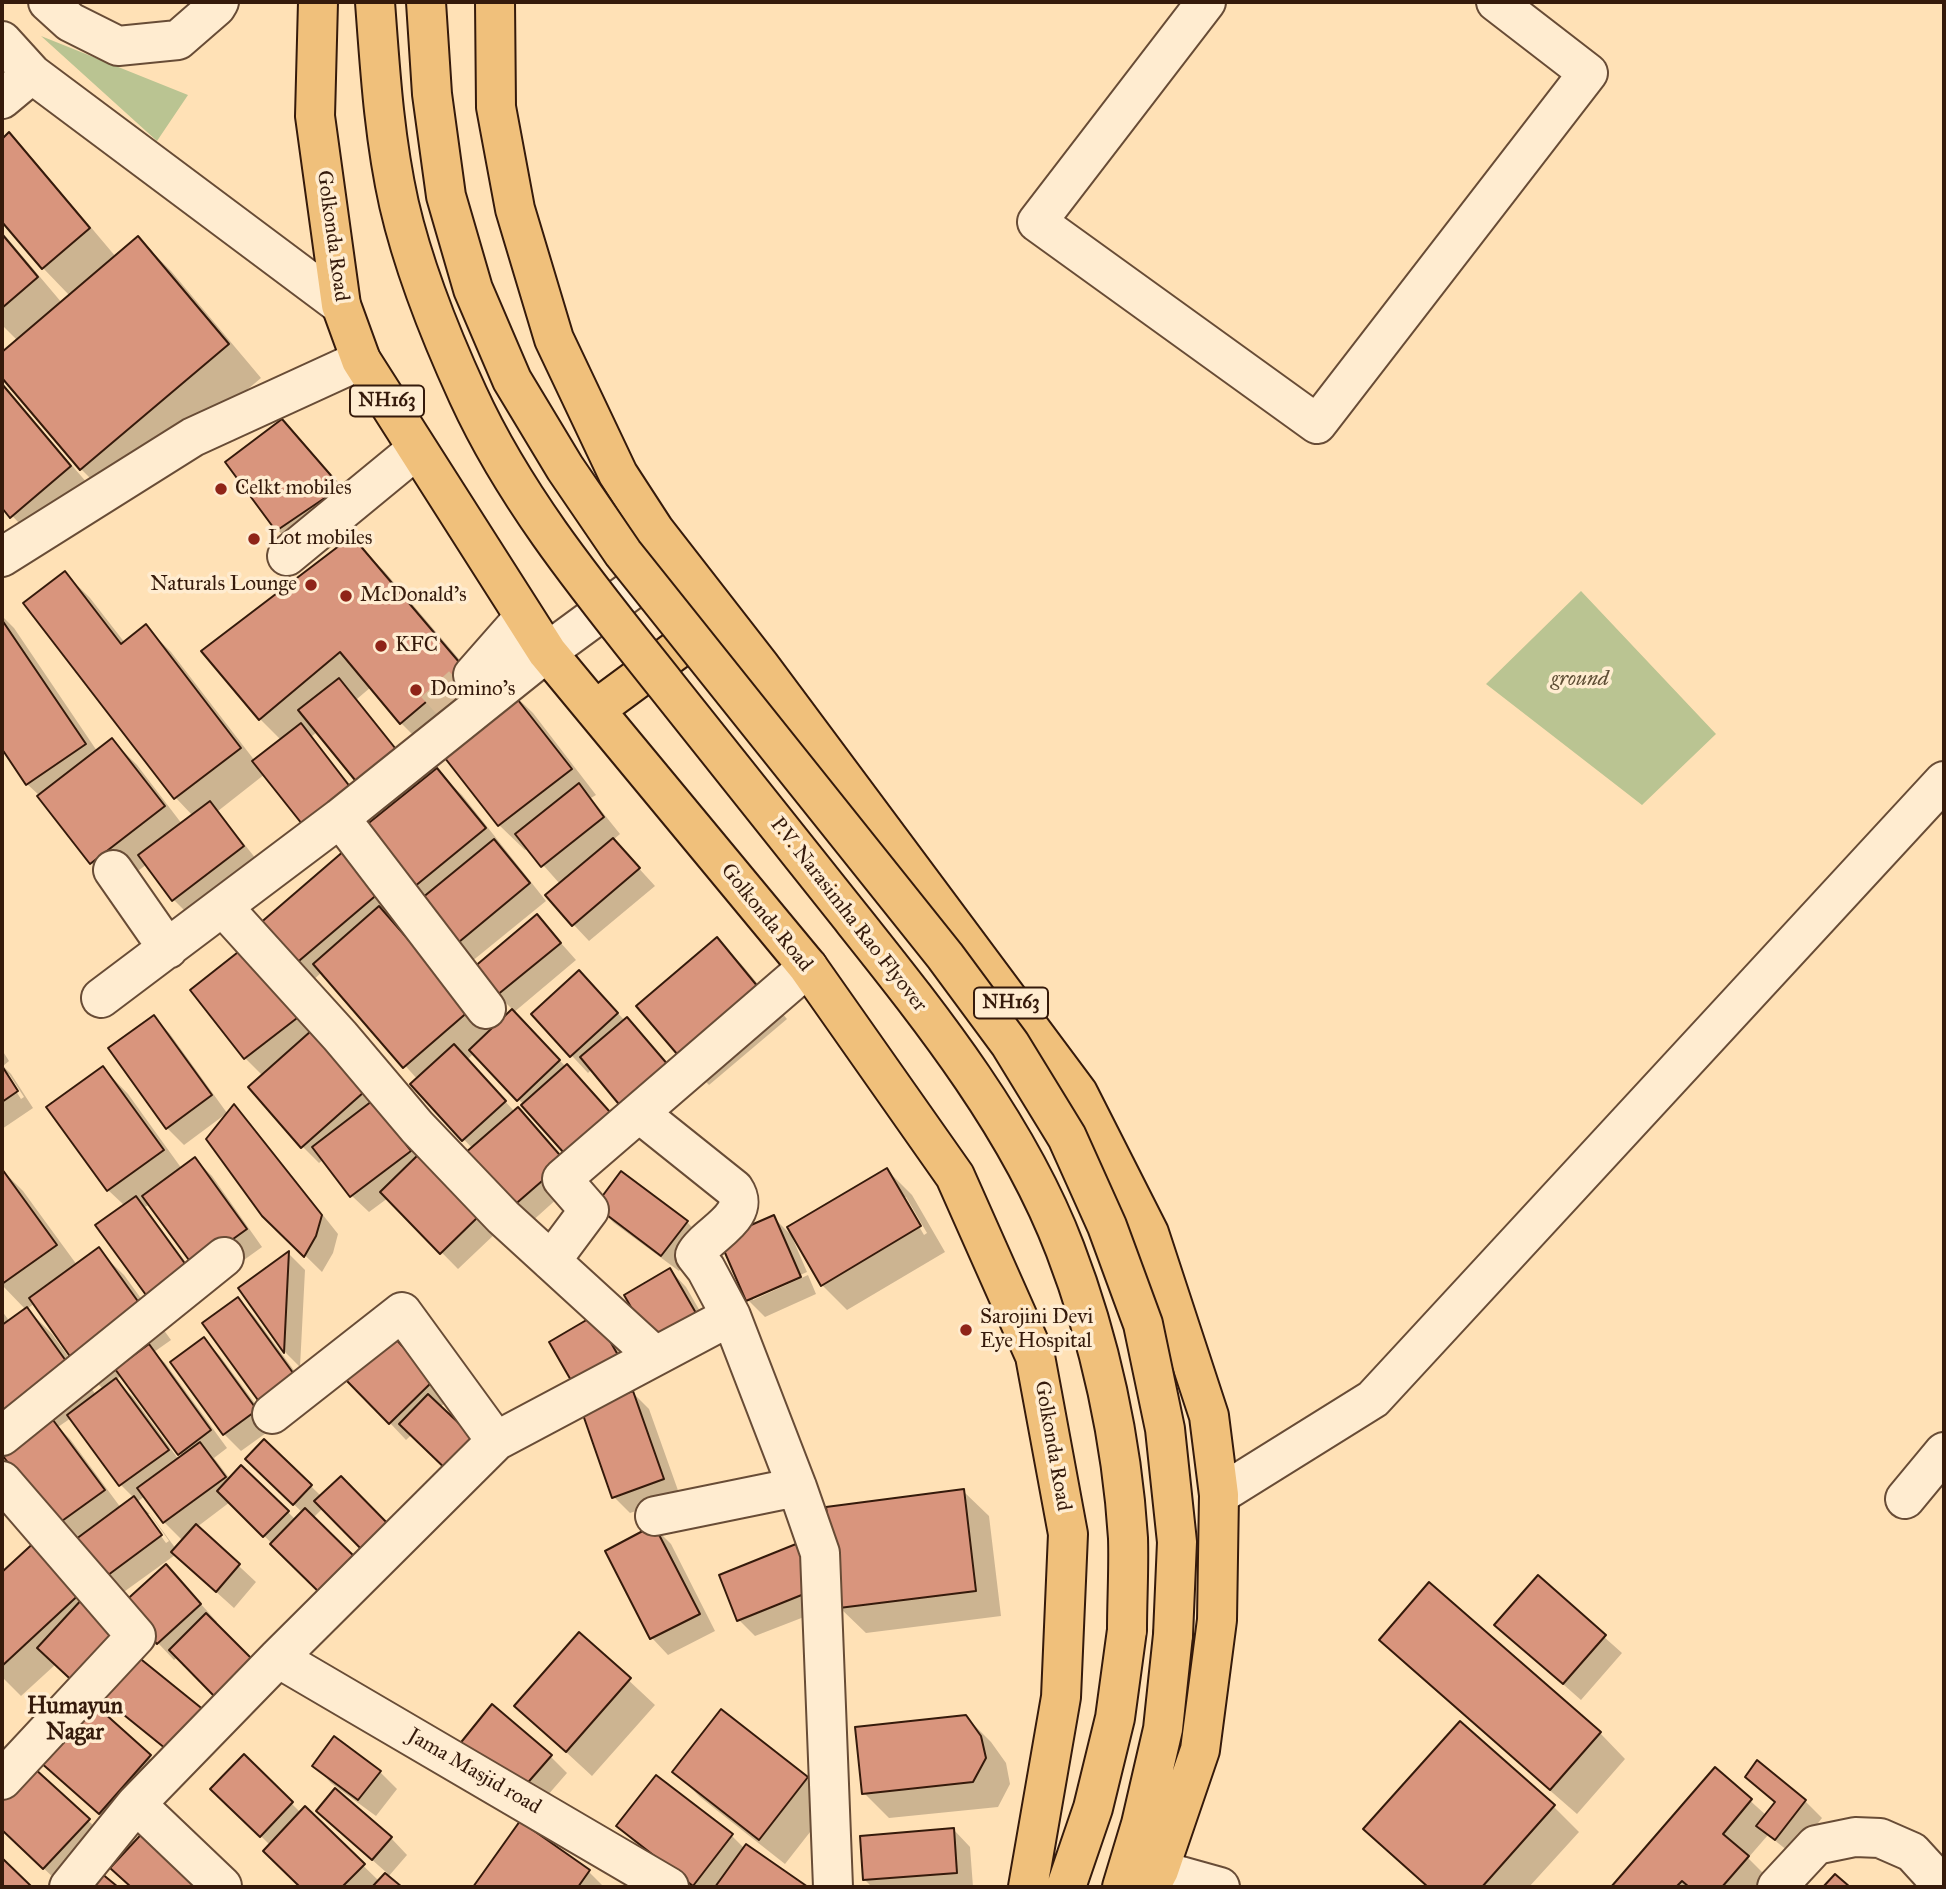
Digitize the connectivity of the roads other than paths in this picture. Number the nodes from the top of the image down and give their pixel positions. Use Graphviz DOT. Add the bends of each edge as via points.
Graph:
graph roads {
  1 [pos="48,2"];
  2 [pos="219,2"];
  3 [pos="318,2"];
  4 [pos="375,2"];
  5 [pos="426,2"];
  6 [pos="495,2"];
  7 [pos="1206,2"];
  8 [pos="1496,2"];
  9 [pos="2,41"];
  10 [pos="33,74"];
  11 [pos="2,99"];
  12 [pos="341,305"];
  13 [pos="361,360"];
  14 [pos="417,449"];
  15 [pos="287,556"];
  16 [pos="2,557"];
  17 [pos="676,558"];
  18 [pos="722,616"];
  19 [pos="524,617"];
  20 [pos="547,652"];
  21 [pos="473,675"];
  22 [pos="595,710"];
  23 [pos="1944,781"];
  24 [pos="340,818"];
  25 [pos="113,870"];
  26 [pos="223,907"];
  27 [pos="168,948"];
  28 [pos="808,967"];
  29 [pos="101,998"];
  30 [pos="486,1009"];
  31 [pos="639,1113"];
  32 [pos="224,1257"];
  33 [pos="551,1261"];
  34 [pos="731,1316"];
  35 [pos="655,1356"];
  36 [pos="272,1414"];
  37 [pos="2,1436"];
  38 [pos="496,1441"];
  39 [pos="1944,1452"];
  40 [pos="2,1481"];
  41 [pos="797,1487"];
  42 [pos="1219,1494"];
  43 [pos="1905,1499"];
  44 [pos="655,1516"];
  45 [pos="278,1658"];
  46 [pos="2,1780"];
  47 [pos="136,1804"];
  48 [pos="1155,1879"];
  49 [pos="222,1886"];
  50 [pos="69,1887"];
  51 [pos="669,1887"];
  52 [pos="833,1887"];
  53 [pos="1028,1887"];
  54 [pos="1066,1887"];
  55 [pos="1122,1887"];
  56 [pos="1220,1887"];
  57 [pos="1777,1887"];
  58 [pos="1944,1887"];
  1 -- 2 [label="street" via="70,22 118,46 178,40"];
  3 -- 12 [label="highway, Golkonda Road / NH163" via="315,116"];
  4 -- 54 [label="highway, P.V. Narasimha Rao Flyover, bridge" via="382,104 399,204 430,307 469,399 523,495 585,584 907,987 966,1069 1024,1160 1059,1235 1094,1336 1116,1436 1128,1538 1127,1630 1115,1718 1093,1808"];
  5 -- 55 [label="highway, bridge" via="446,196 473,289 512,380 623,553 946,956 1010,1044 1067,1137 1107,1226 1143,1324 1165,1429 1177,1542 1163,1729"];
  6 -- 17 [label="highway, NH163" via="496,107 515,209 554,339 618,474"];
  7 -- 8 [label="street" via="1037,222 1317,424 1588,74"];
  9 -- 10 [label="street"];
  10 -- 11 [label="street"];
  10 -- 12 [label="street"];
  12 -- 13 [label="highway, Golkonda Road / NH163"];
  13 -- 14 [label="highway, Golkonda Road / NH163"];
  13 -- 16 [label="street" via="193,437"];
  14 -- 15 [label="street"];
  14 -- 19 [label="highway, Golkonda Road / NH163"];
  17 -- 18 [label="highway, NH163"];
  17 -- 20 [label="street"];
  18 -- 22 [label="highway"];
  18 -- 42 [label="highway, NH163" via="1078,1093 1149,1233 1209,1416"];
  19 -- 20 [label="highway, Golkonda Road / NH163"];
  19 -- 21 [label="street"];
  20 -- 22 [label="highway, Golkonda Road / NH163"];
  20 -- 24 [label="street"];
  22 -- 28 [label="highway, Golkonda Road / NH163"];
  23 -- 42 [label="street" via="1373,1399"];
  24 -- 26 [label="street"];
  24 -- 30 [label="street"];
  25 -- 27 [label="street"];
  26 -- 27 [label="street"];
  26 -- 33 [label="street" via="417,1127"];
  27 -- 29 [label="street"];
  28 -- 31 [label="street"];
  28 -- 53 [label="highway, Golkonda Road / NH163" via="955,1176 1035,1356 1068,1534 1061,1697"];
  31 -- 33 [label="street" via="562,1179 589,1210"];
  31 -- 34 [label="street" via="738,1196 736,1213 695,1255"];
  32 -- 37 [label="street"];
  33 -- 35 [label="street"];
  34 -- 35 [label="street"];
  34 -- 41 [label="street"];
  35 -- 38 [label="street"];
  36 -- 38 [label="street" via="402,1312"];
  38 -- 45 [label="street"];
  39 -- 43 [label="street"];
  40 -- 46 [label="street" via="136,1636"];
  41 -- 44 [label="street"];
  41 -- 52 [label="street" via="820,1553"];
  42 -- 48 [label="highway, NH163" via="1217,1620 1200,1750"];
  45 -- 47 [label="street"];
  45 -- 51 [label="street, Jama Masjid road"];
  47 -- 49 [label="street"];
  47 -- 50 [label="street"];
  48 -- 56 [label="street"];
  57 -- 58 [label="street" via="1816,1845 1855,1837 1880,1838 1912,1852"];
}
